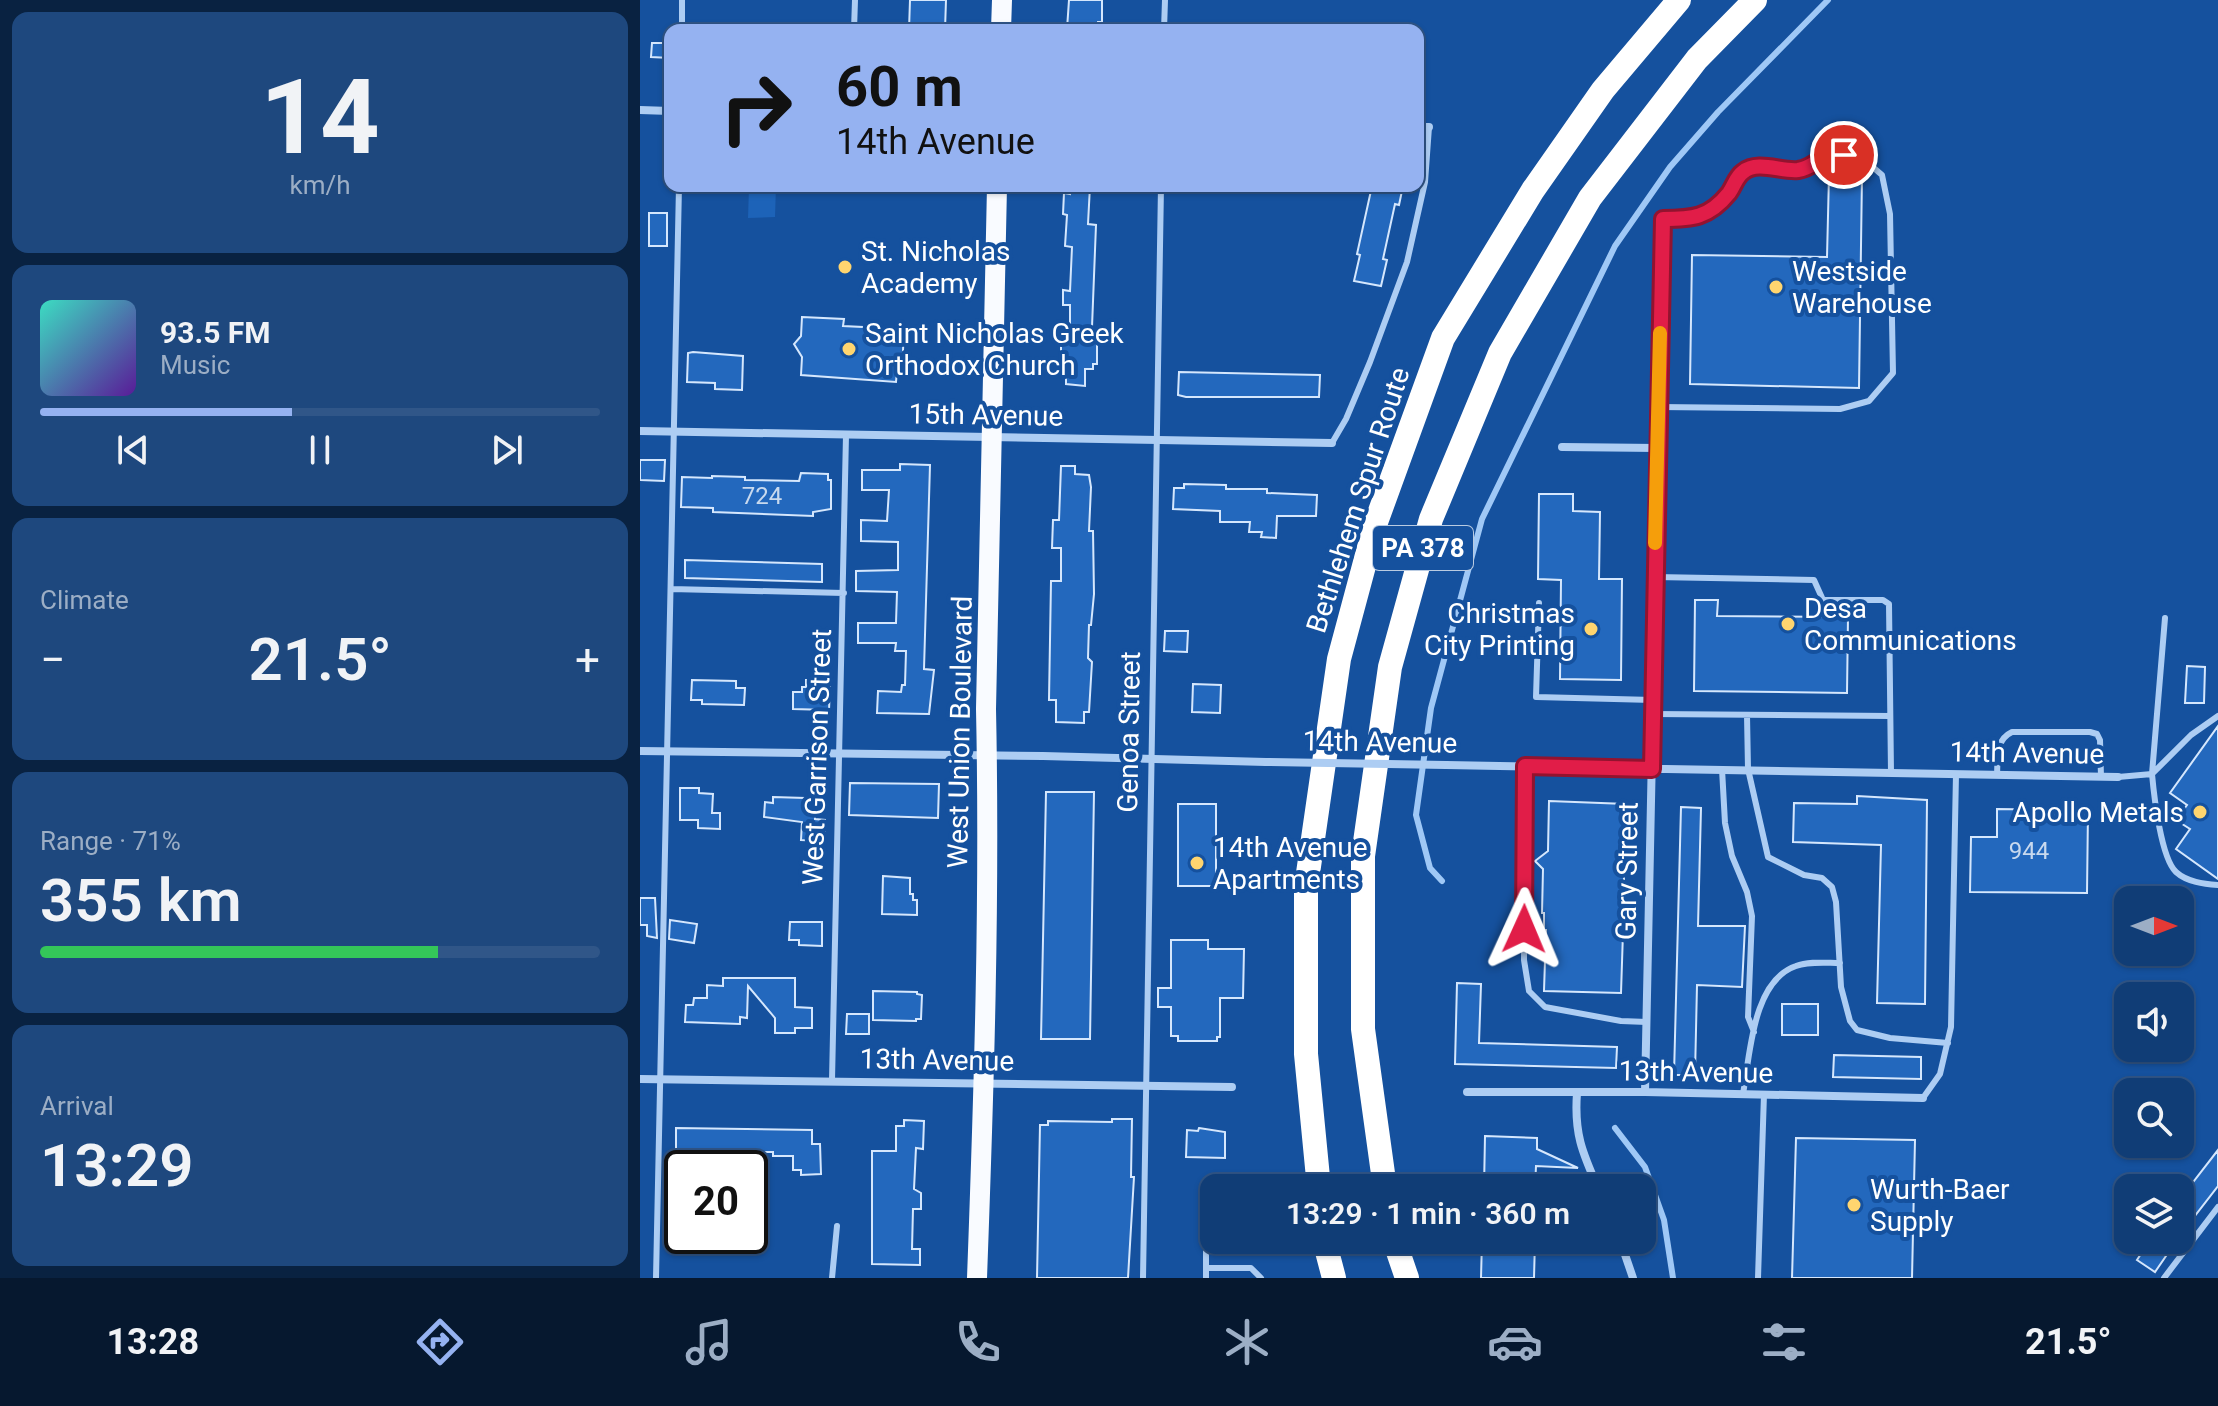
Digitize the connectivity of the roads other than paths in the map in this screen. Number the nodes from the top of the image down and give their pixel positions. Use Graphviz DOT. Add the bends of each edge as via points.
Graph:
graph roads {
  1 [pos="682,0"];
  2 [pos="855,0"];
  3 [pos="1002,0"];
  4 [pos="1165,0"];
  5 [pos="1679,0"];
  6 [pos="1755,0"];
  7 [pos="682,24"];
  8 [pos="854,24"];
  9 [pos="1001,24"];
  10 [pos="1164,24"];
  11 [pos="640,110"];
  12 [pos="664,111"];
  13 [pos="1424,127"];
  14 [pos="1429,127"];
  15 [pos="1424,186"];
  16 [pos="679,192"];
  17 [pos="997,192"];
  18 [pos="1161,192"];
  19 [pos="1423,192"];
  20 [pos="1663,219"];
  21 [pos="1658,407"];
  22 [pos="640,431"];
  23 [pos="675,432"];
  24 [pos="846,435"];
  25 [pos="993,437"];
  26 [pos="1156,441"];
  27 [pos="1332,443"];
  28 [pos="1562,447"];
  29 [pos="1657,448"];
  30 [pos="1655,577"];
  31 [pos="671,589"];
  32 [pos="844,593"];
  33 [pos="1539,603"];
  34 [pos="2165,618"];
  35 [pos="1653,700"];
  36 [pos="1653,714"];
  37 [pos="1747,715"];
  38 [pos="1890,716"];
  39 [pos="2218,716"];
  40 [pos="640,751"];
  41 [pos="668,752"];
  42 [pos="841,754"];
  43 [pos="987,755"];
  44 [pos="1150,759"];
  45 [pos="1525,766"];
  46 [pos="1652,769"];
  47 [pos="1722,769"];
  48 [pos="1748,769"];
  49 [pos="1891,773"];
  50 [pos="1956,774"];
  51 [pos="2152,774"];
  52 [pos="1997,775"];
  53 [pos="2101,777"];
  54 [pos="2118,777"];
  55 [pos="2218,885"];
  56 [pos="1840,963"];
  57 [pos="1647,1022"];
  58 [pos="1754,1032"];
  59 [pos="1948,1043"];
  60 [pos="640,1079"];
  61 [pos="659,1080"];
  62 [pos="832,1080"];
  63 [pos="984,1082"];
  64 [pos="1146,1086"];
  65 [pos="1232,1087"];
  66 [pos="1467,1092"];
  67 [pos="1645,1092"];
  68 [pos="1577,1093"];
  69 [pos="1743,1094"];
  70 [pos="1764,1094"];
  71 [pos="1923,1098"];
  72 [pos="1318,1174"];
  73 [pos="1383,1174"];
  74 [pos="1592,1174"];
  75 [pos="2218,1207"];
  76 [pos="837,1226"];
  77 [pos="1206,1254"];
  78 [pos="1328,1254"];
  79 [pos="1399,1254"];
  80 [pos="1625,1254"];
  81 [pos="1206,1268"];
  82 [pos="656,1278"];
  83 [pos="832,1278"];
  84 [pos="977,1278"];
  85 [pos="1143,1278"];
  86 [pos="1206,1278"];
  87 [pos="1261,1278"];
  88 [pos="1334,1278"];
  89 [pos="1407,1278"];
  90 [pos="1633,1278"];
  91 [pos="1758,1278"];
  92 [pos="2164,1278"];
  1 -- 7 [label="lane"];
  2 -- 8 [label="lane"];
  3 -- 9 [label="main road"];
  4 -- 10 [label="lane"];
  5 -- 72 [label="highway, Bethlehem Spur Route / PA 378" via="1603,90 1533,190 1443,338 1375,525 1339,659 1306,887 1306,1054"];
  6 -- 73 [label="highway, PA 378" via="1697,59 1590,198 1500,353 1431,519 1390,667 1363,856 1363,1029"];
  11 -- 12 [label="street"];
  13 -- 14 [label="street"];
  14 -- 15 [label="lane"];
  16 -- 23 [label="lane"];
  17 -- 25 [label="main road, West Union Boulevard"];
  18 -- 26 [label="lane, Genoa Street"];
  19 -- 27 [label="lane" via="1407,262 1370,362"];
  20 -- 21 [label="street, Gary Street"];
  20 -- 21 [label="lane" via="1698,218 1751,167 1799,170 1828,154 1860,156 1882,175 1890,214 1893,373 1869,401 1840,409"];
  21 -- 29 [label="street, Gary Street"];
  22 -- 23 [label="street, 15th Avenue"];
  23 -- 24 [label="street, 15th Avenue"];
  23 -- 31 [label="lane"];
  24 -- 25 [label="street, 15th Avenue"];
  24 -- 32 [label="lane, West Garrison Street"];
  25 -- 26 [label="street, 15th Avenue"];
  25 -- 43 [label="main road, West Union Boulevard"];
  26 -- 27 [label="street, 15th Avenue"];
  26 -- 44 [label="lane, Genoa Street"];
  28 -- 29 [label="street"];
  29 -- 30 [label="street, Gary Street"];
  30 -- 35 [label="street, Gary Street"];
  30 -- 38 [label="lane" via="1814,580 1823,600 1883,600 1889,604"];
  31 -- 32 [label="lane"];
  31 -- 41 [label="lane"];
  32 -- 42 [label="lane, West Garrison Street"];
  33 -- 35 [label="lane" via="1536,697"];
  34 -- 51 [label="lane"];
  35 -- 36 [label="street, Gary Street"];
  36 -- 37 [label="lane"];
  36 -- 46 [label="street, Gary Street"];
  37 -- 38 [label="lane"];
  37 -- 48 [label="lane"];
  38 -- 49 [label="lane"];
  39 -- 51 [label="lane"];
  40 -- 41 [label="street, 14th Avenue"];
  41 -- 42 [label="street, 14th Avenue"];
  41 -- 61 [label="lane"];
  42 -- 43 [label="street, 14th Avenue"];
  42 -- 62 [label="lane, West Garrison Street"];
  43 -- 44 [label="street, 14th Avenue"];
  43 -- 63 [label="main road, West Union Boulevard"];
  44 -- 45 [label="street, 14th Avenue, bridge"];
  44 -- 64 [label="lane, Genoa Street"];
  45 -- 46 [label="street, 14th Avenue"];
  45 -- 57 [label="lane" via="1524,960 1529,991 1545,1007"];
  46 -- 47 [label="street, 14th Avenue"];
  46 -- 57 [label="street, Gary Street"];
  47 -- 48 [label="street, 14th Avenue"];
  47 -- 58 [label="lane" via="1725,823 1752,916 1748,1017"];
  48 -- 49 [label="street, 14th Avenue"];
  48 -- 56 [label="lane" via="1768,857 1832,887"];
  49 -- 50 [label="street, 14th Avenue"];
  50 -- 52 [label="street, 14th Avenue"];
  50 -- 59 [label="lane"];
  51 -- 54 [label="lane"];
  51 -- 55 [label="lane" via="2161,833 2174,870 2187,879"];
  52 -- 53 [label="street, 14th Avenue"];
  52 -- 53 [label="lane" via="1999,742 2012,732 2090,732 2100,740"];
  53 -- 54 [label="street, 14th Avenue"];
  56 -- 58 [label="lane" via="1794,966 1777,979 1764,995"];
  56 -- 59 [label="lane" via="1846,1009 1857,1030"];
  57 -- 67 [label="street, Gary Street"];
  58 -- 69 [label="lane"];
  59 -- 71 [label="lane" via="1940,1074"];
  60 -- 61 [label="street, 13th Avenue"];
  61 -- 62 [label="street, 13th Avenue"];
  61 -- 82 [label="lane"];
  62 -- 63 [label="street, 13th Avenue"];
  63 -- 64 [label="street, 13th Avenue"];
  63 -- 84 [label="main road, West Union Boulevard"];
  64 -- 65 [label="street, 13th Avenue"];
  64 -- 85 [label="lane, Genoa Street"];
  66 -- 68 [label="street, 13th Avenue"];
  67 -- 68 [label="street, 13th Avenue"];
  67 -- 69 [label="street, 13th Avenue"];
  68 -- 74 [label="street" via="1575,1121"];
  69 -- 70 [label="street, 13th Avenue"];
  70 -- 71 [label="street, 13th Avenue"];
  70 -- 91 [label="lane"];
  75 -- 92 [label="lane"];
  76 -- 83 [label="lane"];
  77 -- 81 [label="lane"];
  78 -- 88 [label="highway"];
  79 -- 89 [label="highway"];
  80 -- 90 [label="street"];
  81 -- 86 [label="lane"];
  81 -- 87 [label="lane" via="1251,1268"];
}
